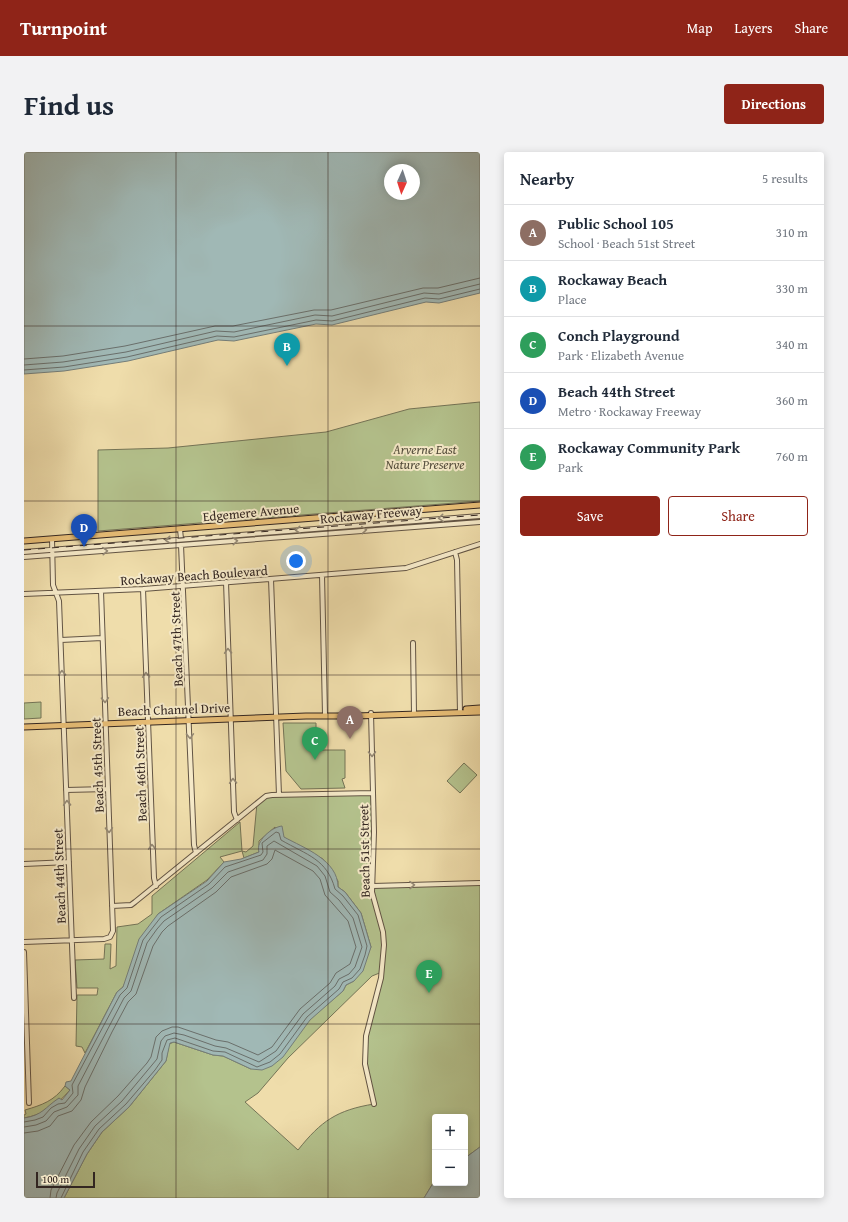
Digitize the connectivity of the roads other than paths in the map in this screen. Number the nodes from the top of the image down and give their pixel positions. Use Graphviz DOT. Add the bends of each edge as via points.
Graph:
graph roads {
  1 [pos="480,505"];
  2 [pos="480,516"];
  3 [pos="480,522"];
  4 [pos="180,529"];
  5 [pos="52,539"];
  6 [pos="181,539"];
  7 [pos="24,541"];
  8 [pos="480,544"];
  9 [pos="181,545"];
  10 [pos="52,549"];
  11 [pos="24,552"];
  12 [pos="455,552"];
  13 [pos="52,555"];
  14 [pos="24,557"];
  15 [pos="322,575"];
  16 [pos="271,579"];
  17 [pos="226,582"];
  18 [pos="184,586"];
  19 [pos="143,589"];
  20 [pos="101,591"];
  21 [pos="56,593"];
  22 [pos="24,594"];
  23 [pos="102,638"];
  24 [pos="61,640"];
  25 [pos="413,643"];
  26 [pos="480,708"];
  27 [pos="460,711"];
  28 [pos="480,712"];
  29 [pos="414,713"];
  30 [pos="371,714"];
  31 [pos="325,715"];
  32 [pos="276,717"];
  33 [pos="231,718"];
  34 [pos="189,720"];
  35 [pos="148,722"];
  36 [pos="106,723"];
  37 [pos="64,725"];
  38 [pos="24,727"];
  39 [pos="108,789"];
  40 [pos="66,790"];
  41 [pos="373,793"];
  42 [pos="279,795"];
  43 [pos="237,820"];
  44 [pos="196,853"];
  45 [pos="69,862"];
  46 [pos="24,864"];
  47 [pos="480,883"];
  48 [pos="156,886"];
  49 [pos="373,886"];
  50 [pos="112,906"];
  51 [pos="72,940"];
  52 [pos="24,942"];
  53 [pos="24,952"];
  54 [pos="74,998"];
  55 [pos="29,1103"];
  56 [pos="374,1104"];
  1 -- 4 [label="main road, Edgemere Avenue"];
  2 -- 6 [label="street, Rockaway Freeway, one-way"];
  9 -- 3 [label="street, Rockaway Freeway, one-way"];
  4 -- 5 [label="main road, Edgemere Avenue"];
  4 -- 6 [label="street"];
  5 -- 7 [label="main road, Edgemere Avenue"];
  5 -- 10 [label="street, Beach 44th Street"];
  6 -- 10 [label="street, Rockaway Freeway, one-way"];
  8 -- 12 [label="street, Rockaway Beach Boulevard"];
  13 -- 9 [label="street, Rockaway Freeway, one-way"];
  9 -- 18 [label="street, Beach 47th Street"];
  10 -- 11 [label="street, Rockaway Freeway"];
  10 -- 13 [label="street, Beach 44th Street"];
  12 -- 15 [label="street, Rockaway Beach Boulevard" via="409,568"];
  12 -- 27 [label="street"];
  13 -- 14 [label="street, Rockaway Freeway"];
  13 -- 21 [label="street, Beach 44th Street" via="53,585"];
  15 -- 16 [label="street, Rockaway Beach Boulevard"];
  15 -- 31 [label="street"];
  16 -- 17 [label="street, Rockaway Beach Boulevard"];
  16 -- 32 [label="street"];
  17 -- 18 [label="street, Rockaway Beach Boulevard"];
  33 -- 17 [label="street, one-way"];
  18 -- 19 [label="street, Rockaway Beach Boulevard"];
  18 -- 34 [label="street, Beach 47th Street"];
  19 -- 20 [label="street, Rockaway Beach Boulevard"];
  35 -- 19 [label="street, Beach 46th Street, one-way"];
  20 -- 21 [label="street, Rockaway Beach Boulevard"];
  20 -- 23 [label="street, Beach 45th Street"];
  21 -- 22 [label="street, Rockaway Beach Boulevard"];
  21 -- 24 [label="street, Beach 44th Street" via="59,601"];
  23 -- 24 [label="street"];
  23 -- 36 [label="street, Beach 45th Street, one-way"];
  37 -- 24 [label="street, Beach 44th Street, one-way"];
  25 -- 29 [label="street"];
  26 -- 27 [label="main road, Beach Channel Drive"];
  27 -- 28 [label="main road, Beach Channel Drive"];
  27 -- 29 [label="main road, Beach Channel Drive"];
  29 -- 30 [label="main road, Beach Channel Drive"];
  30 -- 31 [label="main road, Beach Channel Drive"];
  30 -- 41 [label="street, Beach 51st Street, one-way"];
  31 -- 32 [label="main road, Beach Channel Drive"];
  32 -- 33 [label="main road, Beach Channel Drive"];
  32 -- 42 [label="street"];
  33 -- 34 [label="main road, Beach Channel Drive"];
  43 -- 33 [label="street, one-way" via="234,812"];
  34 -- 35 [label="main road, Beach Channel Drive"];
  34 -- 44 [label="street, Beach 47th Street, one-way"];
  35 -- 36 [label="main road, Beach Channel Drive"];
  48 -- 35 [label="street, Beach 46th Street, one-way"];
  36 -- 37 [label="main road, Beach Channel Drive"];
  36 -- 39 [label="street, Beach 45th Street"];
  37 -- 38 [label="main road, Beach Channel Drive"];
  37 -- 40 [label="street, Beach 44th Street"];
  39 -- 40 [label="street"];
  39 -- 50 [label="street, Beach 45th Street, one-way"];
  45 -- 40 [label="street, Beach 44th Street, one-way"];
  41 -- 42 [label="street"];
  41 -- 49 [label="street, Beach 51st Street"];
  42 -- 43 [label="street" via="264,797"];
  43 -- 44 [label="street"];
  44 -- 48 [label="street"];
  45 -- 46 [label="street"];
  45 -- 51 [label="street, Beach 44th Street"];
  49 -- 47 [label="street, one-way"];
  48 -- 50 [label="street" via="132,904"];
  49 -- 56 [label="street, Beach 51st Street" via="373,897 383,932 384,951 381,981 366,1036 365,1064"];
  50 -- 51 [label="street, Beach 45th Street" via="113,929 110,937"];
  51 -- 52 [label="street"];
  51 -- 54 [label="street, Beach 44th Street"];
  53 -- 55 [label="street"];
}
